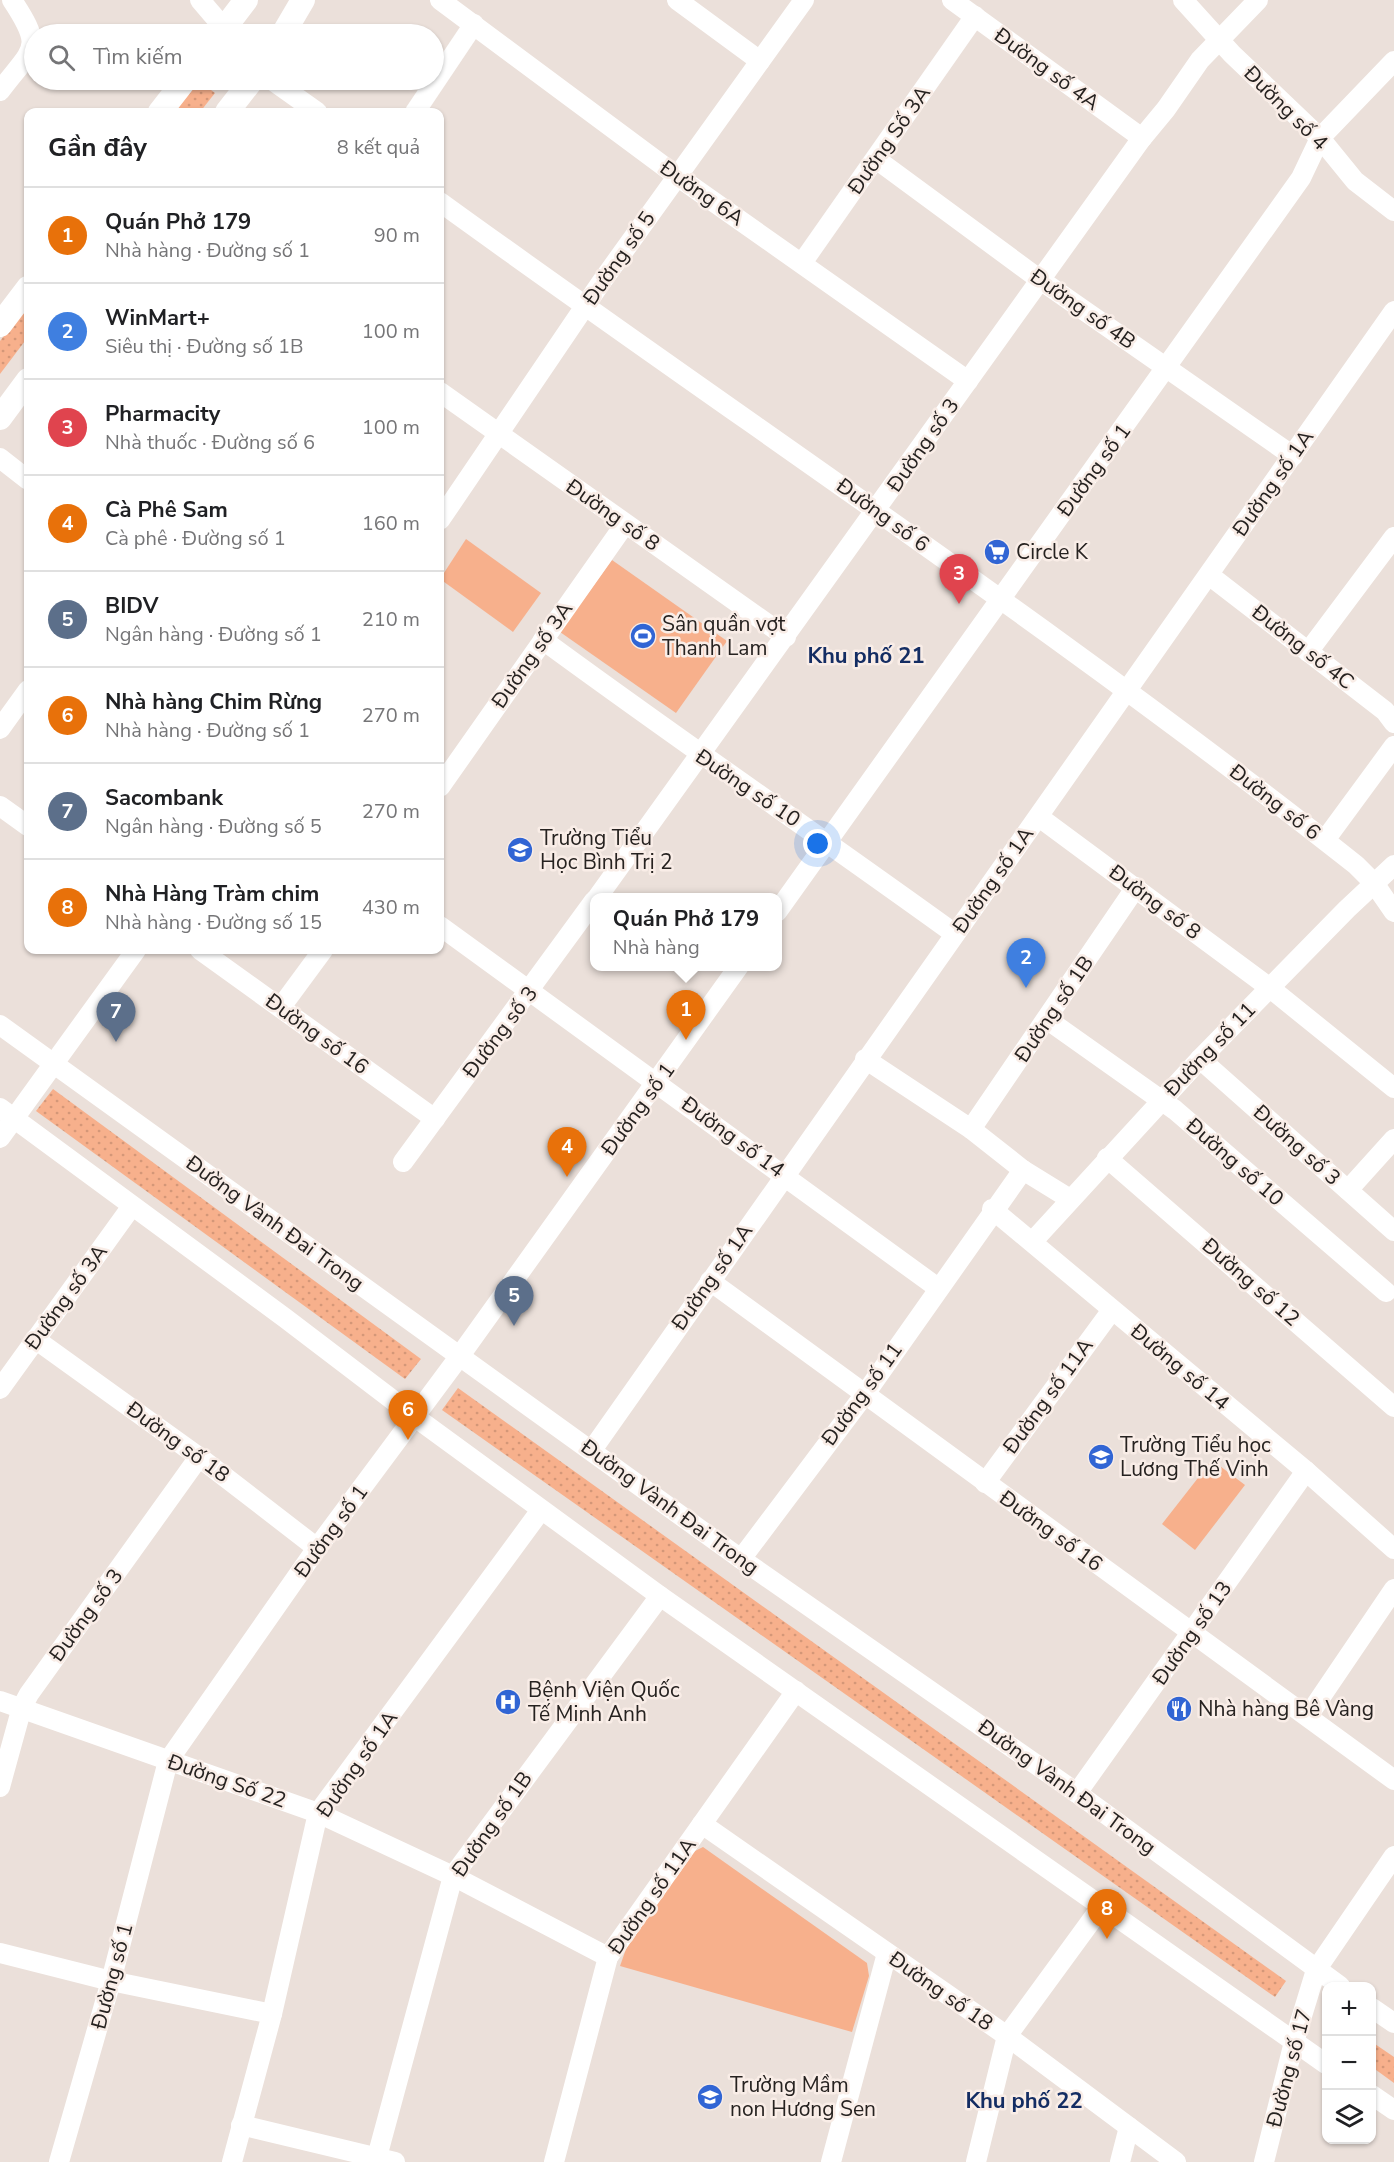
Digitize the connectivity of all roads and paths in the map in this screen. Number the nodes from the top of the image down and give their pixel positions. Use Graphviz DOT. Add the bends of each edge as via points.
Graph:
graph roads {
  1 [pos="12,0"];
  2 [pos="200,0"];
  3 [pos="246,0"];
  4 [pos="303,0"];
  5 [pos="440,0"];
  6 [pos="677,0"];
  7 [pos="804,0"];
  8 [pos="952,0"];
  9 [pos="1183,0"];
  10 [pos="1258,0"];
  11 [pos="975,16"];
  12 [pos="28,24"];
  13 [pos="217,24"];
  14 [pos="230,24"];
  15 [pos="289,24"];
  16 [pos="474,24"];
  17 [pos="1219,40"];
  18 [pos="24,61"];
  19 [pos="760,61"];
  20 [pos="1394,61"];
  21 [pos="444,69"];
  22 [pos="177,90"];
  23 [pos="244,90"];
  24 [pos="286,90"];
  25 [pos="430,90"];
  26 [pos="0,91"];
  27 [pos="163,108"];
  28 [pos="230,108"];
  29 [pos="310,108"];
  30 [pos="418,108"];
  31 [pos="1142,138"];
  32 [pos="1320,138"];
  33 [pos="876,159"];
  34 [pos="677,176"];
  35 [pos="444,205"];
  36 [pos="1394,211"];
  37 [pos="802,263"];
  38 [pos="1039,279"];
  39 [pos="24,293"];
  40 [pos="584,306"];
  41 [pos="1394,311"];
  42 [pos="0,326"];
  43 [pos="1168,368"];
  44 [pos="968,381"];
  45 [pos="24,385"];
  46 [pos="444,395"];
  47 [pos="0,418"];
  48 [pos="499,434"];
  49 [pos="1293,456"];
  50 [pos="0,458"];
  51 [pos="24,477"];
  52 [pos="877,509"];
  53 [pos="444,514"];
  54 [pos="625,524"];
  55 [pos="1394,537"];
  56 [pos="1209,575"];
  57 [pos="1000,600"];
  58 [pos="786,637"];
  59 [pos="543,640"];
  60 [pos="1308,652"];
  61 [pos="1128,690"];
  62 [pos="24,696"];
  63 [pos="1391,711"];
  64 [pos="0,729"];
  65 [pos="1394,746"];
  66 [pos="699,755"];
  67 [pos="444,775"];
  68 [pos="0,806"];
  69 [pos="1038,817"];
  70 [pos="24,823"];
  71 [pos="1325,840"];
  72 [pos="827,842"];
  73 [pos="1394,865"];
  74 [pos="1374,883"];
  75 [pos="1136,887"];
  76 [pos="600,893"];
  77 [pos="782,905"];
  78 [pos="590,907"];
  79 [pos="1394,912"];
  80 [pos="444,929"];
  81 [pos="955,934"];
  82 [pos="133,954"];
  83 [pos="206,954"];
  84 [pos="319,954"];
  85 [pos="735,971"];
  86 [pos="1270,988"];
  87 [pos="531,991"];
  88 [pos="281,1008"];
  89 [pos="1048,1020"];
  90 [pos="0,1025"];
  91 [pos="865,1059"];
  92 [pos="1200,1059"];
  93 [pos="54,1064"];
  94 [pos="657,1082"];
  95 [pos="1394,1088"];
  96 [pos="1161,1099"];
  97 [pos="7,1113"];
  98 [pos="435,1119"];
  99 [pos="971,1129"];
  100 [pos="0,1138"];
  101 [pos="1394,1139"];
  102 [pos="1107,1158"];
  103 [pos="403,1162"];
  104 [pos="1023,1170"];
  105 [pos="784,1174"];
  106 [pos="1348,1190"];
  107 [pos="1070,1199"];
  108 [pos="132,1206"];
  109 [pos="992,1209"];
  110 [pos="1394,1231"];
  111 [pos="1033,1241"];
  112 [pos="710,1281"];
  113 [pos="938,1288"];
  114 [pos="1386,1292"];
  115 [pos="1112,1310"];
  116 [pos="35,1339"];
  117 [pos="459,1357"];
  118 [pos="0,1389"];
  119 [pos="865,1394"];
  120 [pos="1394,1407"];
  121 [pos="415,1417"];
  122 [pos="592,1450"];
  123 [pos="200,1457"];
  124 [pos="1306,1471"];
  125 [pos="985,1483"];
  126 [pos="541,1510"];
  127 [pos="317,1548"];
  128 [pos="1394,1549"];
  129 [pos="741,1559"];
  130 [pos="1394,1589"];
  131 [pos="660,1596"];
  132 [pos="1192,1634"];
  133 [pos="796,1691"];
  134 [pos="0,1701"];
  135 [pos="22,1707"];
  136 [pos="1308,1716"];
  137 [pos="168,1761"];
  138 [pos="1394,1780"];
  139 [pos="0,1787"];
  140 [pos="1077,1793"];
  141 [pos="318,1813"];
  142 [pos="702,1824"];
  143 [pos="1394,1856"];
  144 [pos="453,1876"];
  145 [pos="1102,1906"];
  146 [pos="0,1953"];
  147 [pos="887,1953"];
  148 [pos="608,1957"];
  149 [pos="1316,1970"];
  150 [pos="111,1981"];
  151 [pos="1335,1982"];
  152 [pos="1376,2011"];
  153 [pos="272,2014"];
  154 [pos="1394,2023"];
  155 [pos="1006,2036"];
  156 [pos="1294,2042"];
  157 [pos="1322,2061"];
  158 [pos="1376,2097"];
  159 [pos="1394,2110"];
  160 [pos="241,2125"];
  161 [pos="1129,2127"];
  162 [pos="386,2160"];
  163 [pos="59,2162"];
  164 [pos="232,2162"];
  165 [pos="554,2162"];
  166 [pos="831,2162"];
  167 [pos="976,2162"];
  168 [pos="1120,2162"];
  169 [pos="1176,2162"];
  170 [pos="1264,2162"];
  1 -- 12 [label="street"];
  2 -- 13 [label="street"];
  3 -- 14 [label="main road"];
  4 -- 15 [label="main road"];
  5 -- 16 [label="street, Đường 6A"];
  6 -- 19 [label="street"];
  7 -- 19 [label="street, Đường số 5"];
  8 -- 11 [label="street, Đường số 4A"];
  9 -- 17 [label="street, Đường số 4"];
  10 -- 17 [label="street, Đường số 3"];
  11 -- 31 [label="street, Đường số 4A"];
  11 -- 33 [label="street, Đường Số 3A"];
  16 -- 21 [label="street"];
  16 -- 34 [label="street, Đường 6A"];
  17 -- 31 [label="street, Đường số 3"];
  17 -- 32 [label="street, Đường số 4"];
  18 -- 26 [label="street"];
  19 -- 34 [label="street, Đường số 5"];
  20 -- 32 [label="street, Đường số 1"];
  22 -- 27 [label="main road"];
  23 -- 28 [label="main road"];
  24 -- 29 [label="street"];
  25 -- 30 [label="street"];
  31 -- 38 [label="street, Đường số 3"];
  32 -- 36 [label="street, Đường số 4" via="1355,181"];
  32 -- 43 [label="street, Đường số 1" via="1301,178"];
  33 -- 37 [label="street, Đường Số 3A"];
  33 -- 38 [label="street, Đường số 4B"];
  34 -- 37 [label="street, Đường 6A"];
  34 -- 40 [label="street, Đường số 5"];
  35 -- 40 [label="street, Đường số 6"];
  37 -- 44 [label="street, Đường 6A"];
  38 -- 43 [label="street, Đường số 4B"];
  38 -- 44 [label="street, Đường số 3"];
  39 -- 42 [label="main road"];
  40 -- 48 [label="street, Đường số 5"];
  40 -- 52 [label="street, Đường số 6"];
  41 -- 49 [label="street, Đường số 1A"];
  43 -- 49 [label="street, Đường số 4B"];
  43 -- 57 [label="street, Đường số 1"];
  44 -- 52 [label="street, Đường số 3"];
  45 -- 47 [label="main road"];
  46 -- 48 [label="street, Đường số 8"];
  48 -- 53 [label="street, Đường số 5"];
  48 -- 54 [label="street, Đường số 8"];
  49 -- 56 [label="street, Đường số 1A"];
  50 -- 51 [label="street"];
  52 -- 57 [label="street, Đường số 6"];
  52 -- 58 [label="street, Đường số 3"];
  54 -- 58 [label="street, Đường số 8"];
  54 -- 59 [label="street, Đường số 3A"];
  55 -- 60 [label="street"];
  56 -- 60 [label="street, Đường số 4C"];
  56 -- 61 [label="street, Đường số 1A"];
  57 -- 61 [label="street, Đường số 6"];
  57 -- 72 [label="street, Đường số 1"];
  58 -- 66 [label="street, Đường số 3"];
  59 -- 66 [label="street, Đường số 10"];
  59 -- 67 [label="street, Đường số 3A"];
  60 -- 63 [label="street, Đường số 4C"];
  61 -- 69 [label="street, Đường số 1A"];
  61 -- 71 [label="street, Đường số 6"];
  62 -- 64 [label="street"];
  65 -- 71 [label="street"];
  66 -- 72 [label="street, Đường số 10"];
  66 -- 76 [label="street, Đường số 3"];
  68 -- 70 [label="street"];
  69 -- 75 [label="street, Đường số 8"];
  69 -- 81 [label="street, Đường số 1A"];
  71 -- 74 [label="street, Đường số 6"];
  72 -- 77 [label="street, Đường số 1"];
  72 -- 81 [label="street, Đường số 10"];
  73 -- 74 [label="street, Đường số 11"];
  74 -- 79 [label="street"];
  74 -- 86 [label="street, Đường số 11"];
  75 -- 86 [label="street, Đường số 8"];
  75 -- 89 [label="street, Đường số 1B"];
  78 -- 87 [label="street, Đường số 3"];
  80 -- 87 [label="street, Đường số 14"];
  81 -- 91 [label="street, Đường số 1A"];
  82 -- 93 [label="street"];
  83 -- 88 [label="street, Đường số 16"];
  84 -- 88 [label="street"];
  85 -- 94 [label="street, Đường số 1"];
  86 -- 92 [label="street, Đường số 11"];
  86 -- 95 [label="street, Đường số 8"];
  87 -- 94 [label="street, Đường số 14"];
  87 -- 98 [label="street, Đường số 3"];
  88 -- 98 [label="street, Đường số 16"];
  89 -- 96 [label="street, Đường số 10"];
  89 -- 99 [label="street, Đường số 1B"];
  90 -- 93 [label="street, Đường Vành Đai Trong"];
  91 -- 99 [label="street"];
  91 -- 105 [label="street, Đường số 1A"];
  92 -- 96 [label="street, Đường số 11"];
  92 -- 106 [label="street, Đường số 3"];
  93 -- 97 [label="street"];
  93 -- 117 [label="street, Đường Vành Đai Trong"];
  94 -- 105 [label="street, Đường số 14"];
  94 -- 117 [label="street, Đường số 1"];
  96 -- 102 [label="street, Đường số 11"];
  96 -- 114 [label="street, Đường số 10"];
  97 -- 100 [label="street"];
  97 -- 108 [label="street"];
  98 -- 103 [label="street, Đường số 3"];
  99 -- 104 [label="street"];
  101 -- 106 [label="street"];
  102 -- 107 [label="street, Đường số 11"];
  102 -- 120 [label="street, Đường số 12"];
  104 -- 107 [label="street"];
  104 -- 109 [label="street, Đường số 11"];
  105 -- 112 [label="street, Đường số 1A"];
  105 -- 113 [label="street, Đường số 14"];
  106 -- 110 [label="street, Đường số 3"];
  107 -- 111 [label="street, Đường số 11"];
  108 -- 116 [label="street, Đường số 3A"];
  108 -- 121 [label="street"];
  109 -- 111 [label="street, Đường số 14"];
  109 -- 113 [label="street, Đường số 11"];
  111 -- 115 [label="street, Đường số 14"];
  112 -- 119 [label="street, Đường số 16"];
  112 -- 122 [label="street, Đường số 1A"];
  113 -- 119 [label="street, Đường số 11"];
  115 -- 124 [label="street, Đường số 14"];
  115 -- 125 [label="street, Đường số 11A"];
  116 -- 118 [label="street, Đường số 3A"];
  116 -- 123 [label="street, Đường số 18"];
  117 -- 121 [label="street, Đường số 1"];
  117 -- 122 [label="street, Đường Vành Đai Trong"];
  119 -- 125 [label="street, Đường số 16"];
  119 -- 129 [label="street, Đường số 11"];
  121 -- 126 [label="street"];
  121 -- 127 [label="street, Đường số 1"];
  122 -- 129 [label="street, Đường Vành Đai Trong"];
  123 -- 127 [label="street, Đường số 18"];
  123 -- 135 [label="street, Đường số 3"];
  124 -- 128 [label="street, Đường số 14"];
  124 -- 132 [label="street, Đường số 13"];
  125 -- 132 [label="street, Đường số 16"];
  126 -- 131 [label="street"];
  126 -- 141 [label="street, Đường số 1A"];
  127 -- 137 [label="street, Đường số 1"];
  129 -- 140 [label="street, Đường Vành Đai Trong"];
  130 -- 136 [label="street"];
  131 -- 133 [label="street"];
  131 -- 144 [label="street, Đường số 1B"];
  132 -- 136 [label="street, Đường số 16"];
  132 -- 140 [label="street, Đường số 13"];
  133 -- 142 [label="street, Đường số 11A"];
  133 -- 145 [label="street"];
  134 -- 135 [label="street, Đường Số 22"];
  135 -- 137 [label="street, Đường Số 22"];
  135 -- 139 [label="street, Đường số 3"];
  136 -- 138 [label="street, Đường số 16"];
  137 -- 141 [label="street, Đường Số 22"];
  137 -- 150 [label="street, Đường số 1"];
  140 -- 149 [label="street, Đường Vành Đai Trong"];
  141 -- 144 [label="street, Đường Số 22"];
  141 -- 153 [label="street, Đường số 1A"];
  142 -- 147 [label="street, Đường số 18"];
  142 -- 148 [label="street, Đường số 11A"];
  143 -- 149 [label="street, Đường số 17"];
  144 -- 148 [label="street, Đường Số 22"];
  144 -- 162 [label="street, Đường số 1B"];
  145 -- 155 [label="street"];
  145 -- 156 [label="street"];
  146 -- 150 [label="street"];
  147 -- 155 [label="street, Đường số 18"];
  147 -- 166 [label="street"];
  148 -- 165 [label="street, Đường số 11A"];
  149 -- 151 [label="street, Đường Vành Đai Trong"];
  149 -- 156 [label="street, Đường số 17"];
  150 -- 153 [label="street"];
  150 -- 163 [label="street, Đường số 1"];
  152 -- 154 [label="street"];
  153 -- 160 [label="street, Đường số 1A"];
  155 -- 161 [label="street, Đường số 18"];
  155 -- 167 [label="street"];
  156 -- 157 [label="street"];
  156 -- 170 [label="street, Đường số 17"];
  158 -- 159 [label="street"];
  160 -- 162 [label="street"];
  160 -- 164 [label="street, Đường số 1A"];
  161 -- 168 [label="street"];
  161 -- 169 [label="street, Đường số 18"];
}
